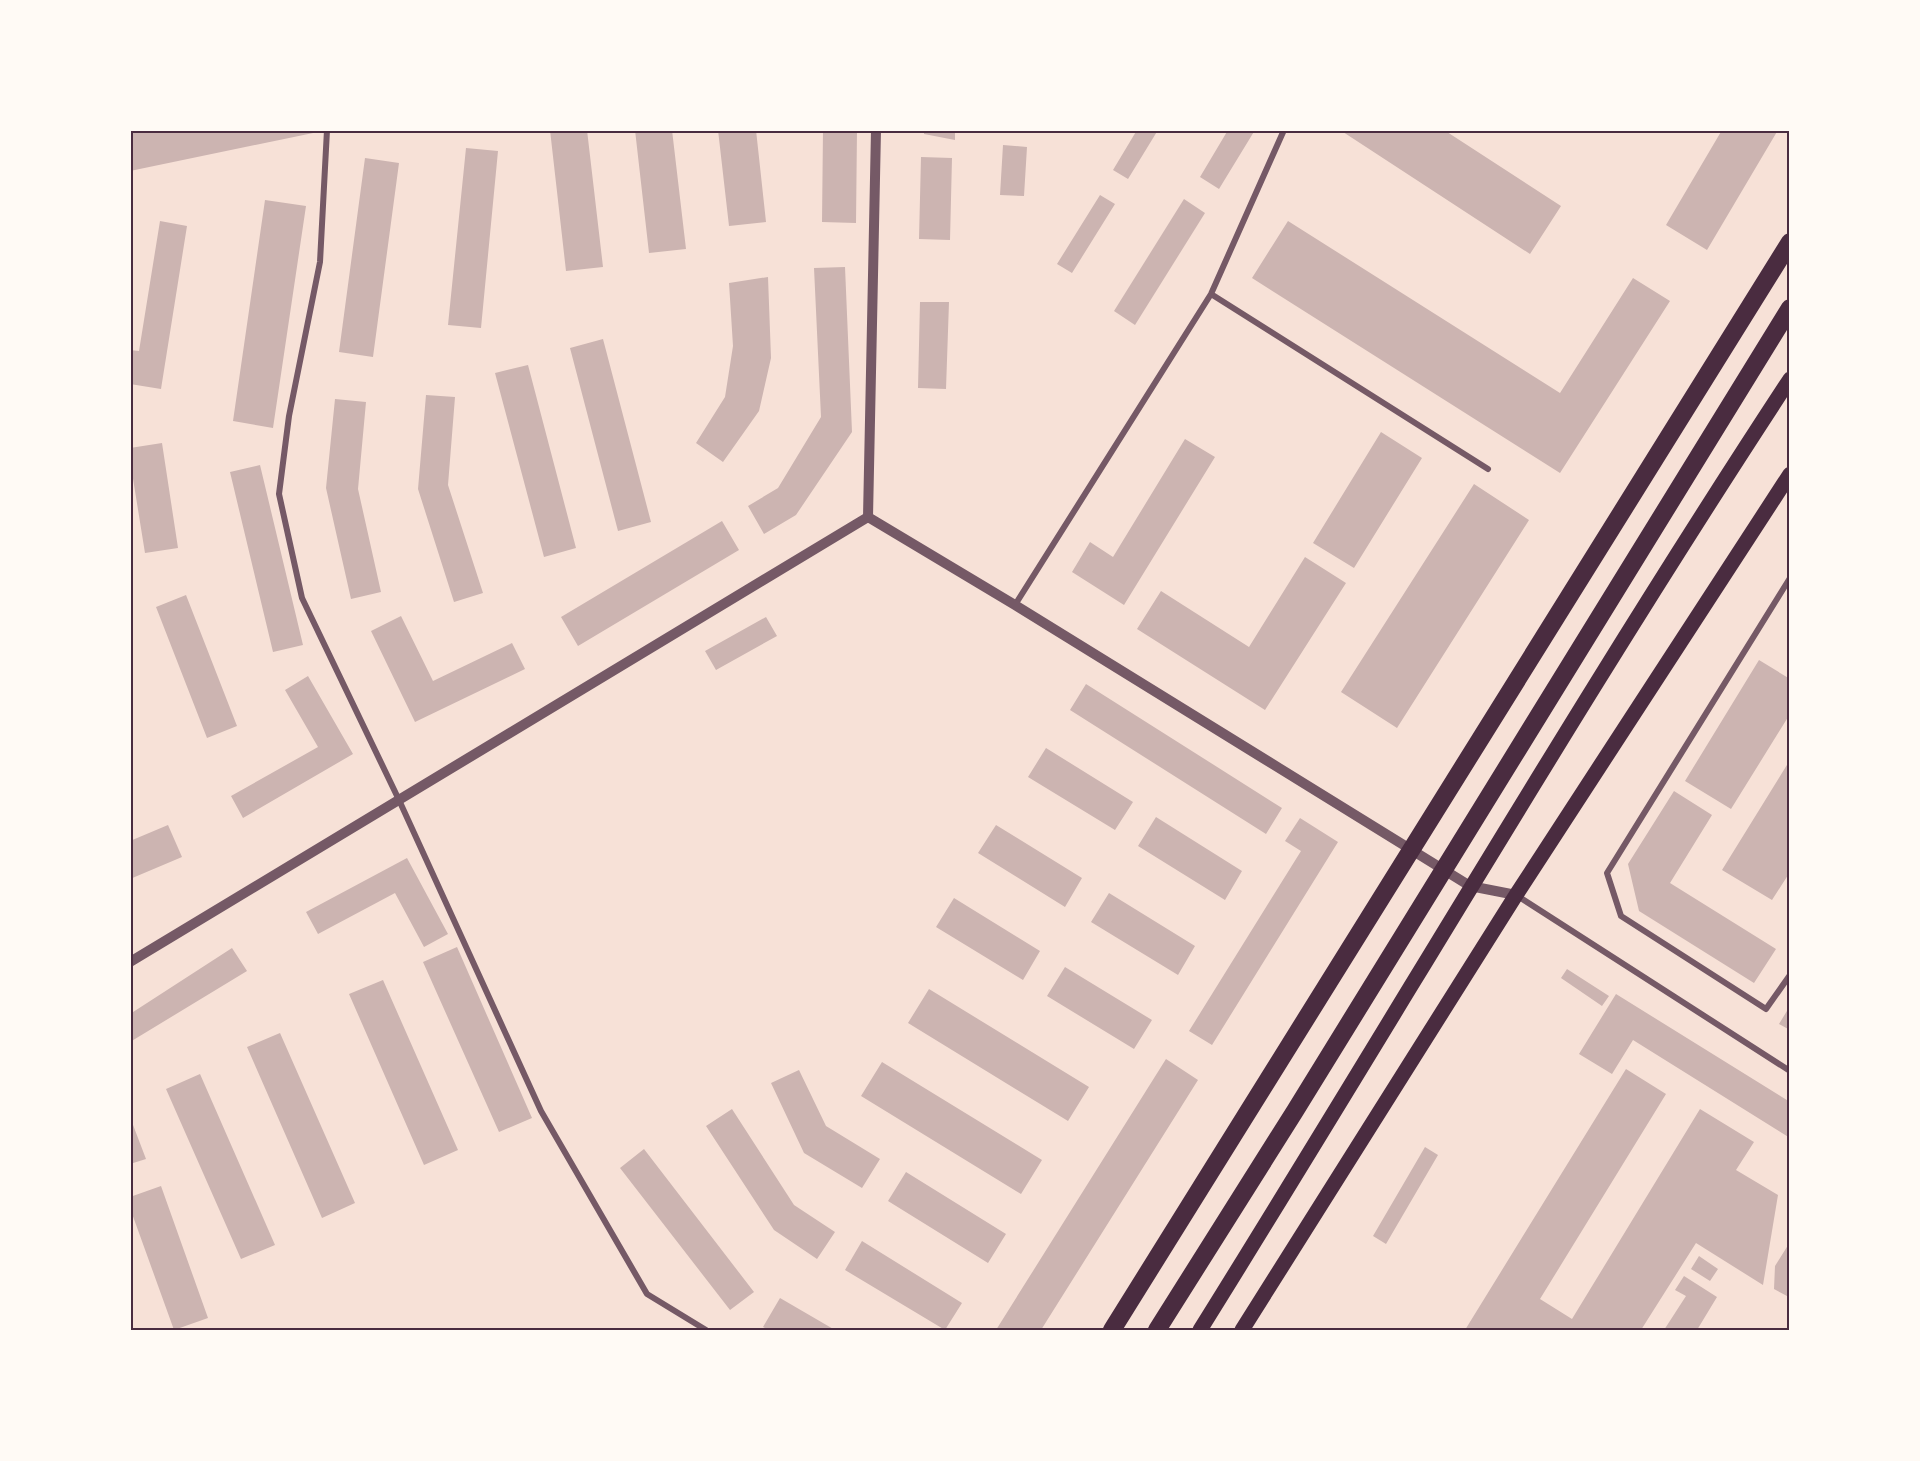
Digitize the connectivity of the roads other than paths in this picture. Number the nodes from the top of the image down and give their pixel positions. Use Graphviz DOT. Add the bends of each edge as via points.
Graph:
graph roads {
  1 [pos="327,130"];
  2 [pos="876,130"];
  3 [pos="1284,130"];
  4 [pos="1790,242"];
  5 [pos="1211,294"];
  6 [pos="1790,309"];
  7 [pos="1790,380"];
  8 [pos="1488,469"];
  9 [pos="1790,474"];
  10 [pos="868,517"];
  11 [pos="1790,578"];
  12 [pos="1015,605"];
  13 [pos="399,800"];
  14 [pos="1470,886"];
  15 [pos="1516,895"];
  16 [pos="130,962"];
  17 [pos="1790,975"];
  18 [pos="1790,1071"];
  19 [pos="706,1330"];
  20 [pos="1113,1330"];
  21 [pos="1157,1330"];
  22 [pos="1200,1330"];
  23 [pos="1242,1330"];
  1 -- 13 [label="street" via="320,262 289,416 279,494 302,598"];
  2 -- 10 [label="street"];
  3 -- 5 [label="street"];
  4 -- 20 [label="highway"];
  5 -- 8 [label="street"];
  5 -- 12 [label="street"];
  6 -- 21 [label="highway"];
  7 -- 14 [label="main road"];
  9 -- 15 [label="main road"];
  10 -- 12 [label="street"];
  10 -- 13 [label="street"];
  11 -- 17 [label="street" via="1607,873 1621,916 1766,1010"];
  12 -- 14 [label="street"];
  13 -- 16 [label="street"];
  13 -- 19 [label="street" via="547,1121 647,1294"];
  14 -- 15 [label="street"];
  14 -- 22 [label="main road"];
  15 -- 18 [label="street"];
  15 -- 23 [label="main road"];
}
